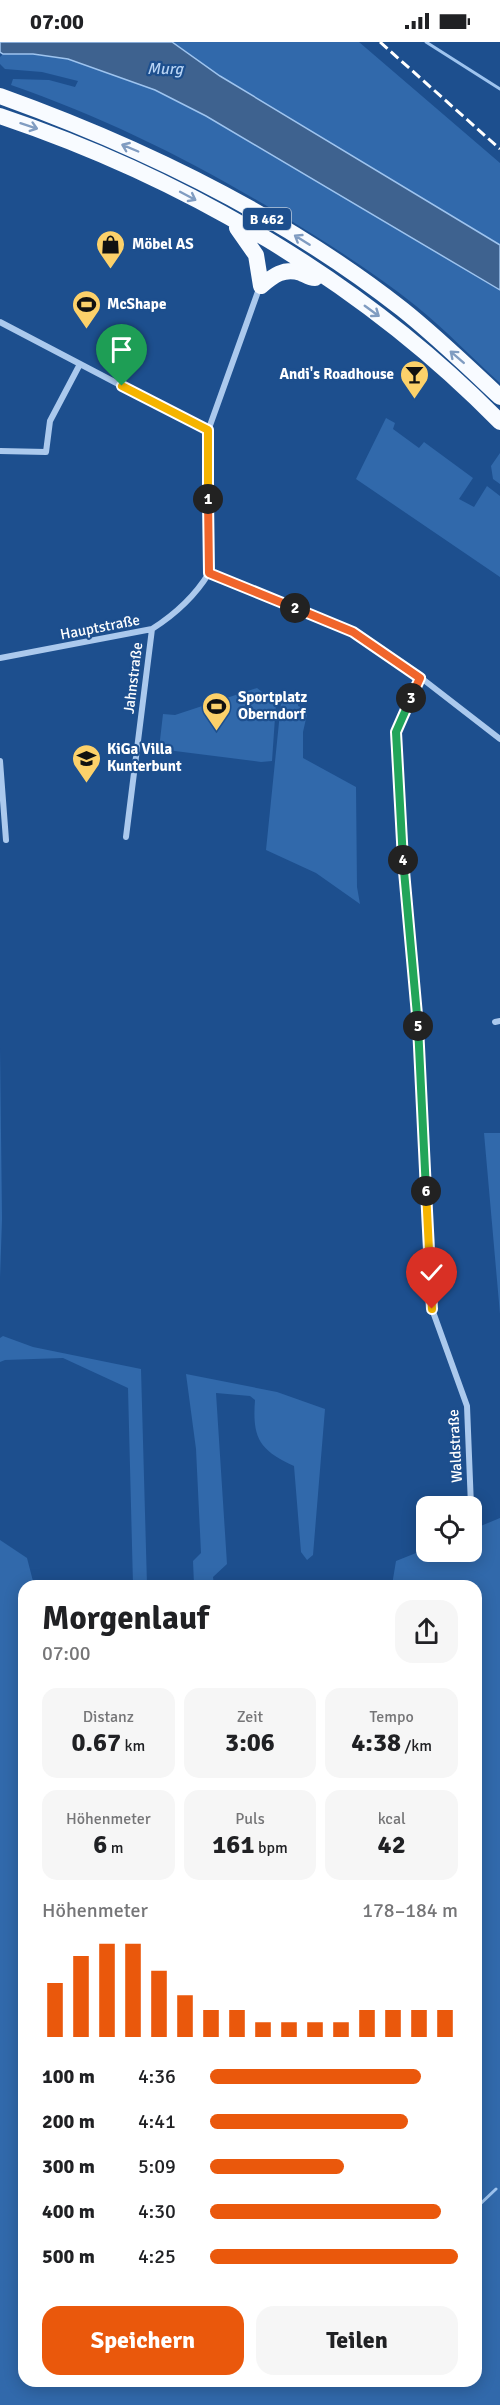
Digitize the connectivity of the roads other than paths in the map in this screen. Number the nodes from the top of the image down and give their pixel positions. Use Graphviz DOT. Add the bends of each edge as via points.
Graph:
graph roads {
  1 [pos="0,96"];
  2 [pos="0,116"];
  3 [pos="232,220"];
  4 [pos="325,277"];
  5 [pos="261,286"];
  6 [pos="0,322"];
  7 [pos="80,364"];
  8 [pos="500,397"];
  9 [pos="500,422"];
  10 [pos="208,430"];
  11 [pos="0,452"];
  12 [pos="209,573"];
  13 [pos="152,629"];
  14 [pos="0,658"];
  15 [pos="420,678"];
  16 [pos="500,739"];
  17 [pos="0,761"];
  18 [pos="126,837"];
  19 [pos="6,840"];
  20 [pos="471,1496"];
  8 -- 1 [label="highway, B 462, one-way" via="402,309 333,260 245,206 156,159"];
  2 -- 3 [label="highway, B 462, one-way" via="155,179"];
  3 -- 4 [label="highway, B 462"];
  3 -- 5 [label="highway" via="256,255"];
  4 -- 5 [label="highway" via="312,279 286,271"];
  4 -- 9 [label="highway, B 462, one-way" via="399,331"];
  5 -- 10 [label="street"];
  6 -- 7 [label="street"];
  7 -- 10 [label="street"];
  7 -- 11 [label="street" via="50,421 46,452"];
  10 -- 12 [label="street"];
  12 -- 13 [label="street, Hauptstraße" via="201,587"];
  12 -- 15 [label="street" via="353,632"];
  13 -- 14 [label="street, Hauptstraße"];
  13 -- 18 [label="street, Jahnstraße"];
  15 -- 16 [label="street"];
  15 -- 20 [label="street, Waldstraße" via="396,732 406,906 420,1051 432,1309 467,1406"];
  17 -- 19 [label="street"];
}
